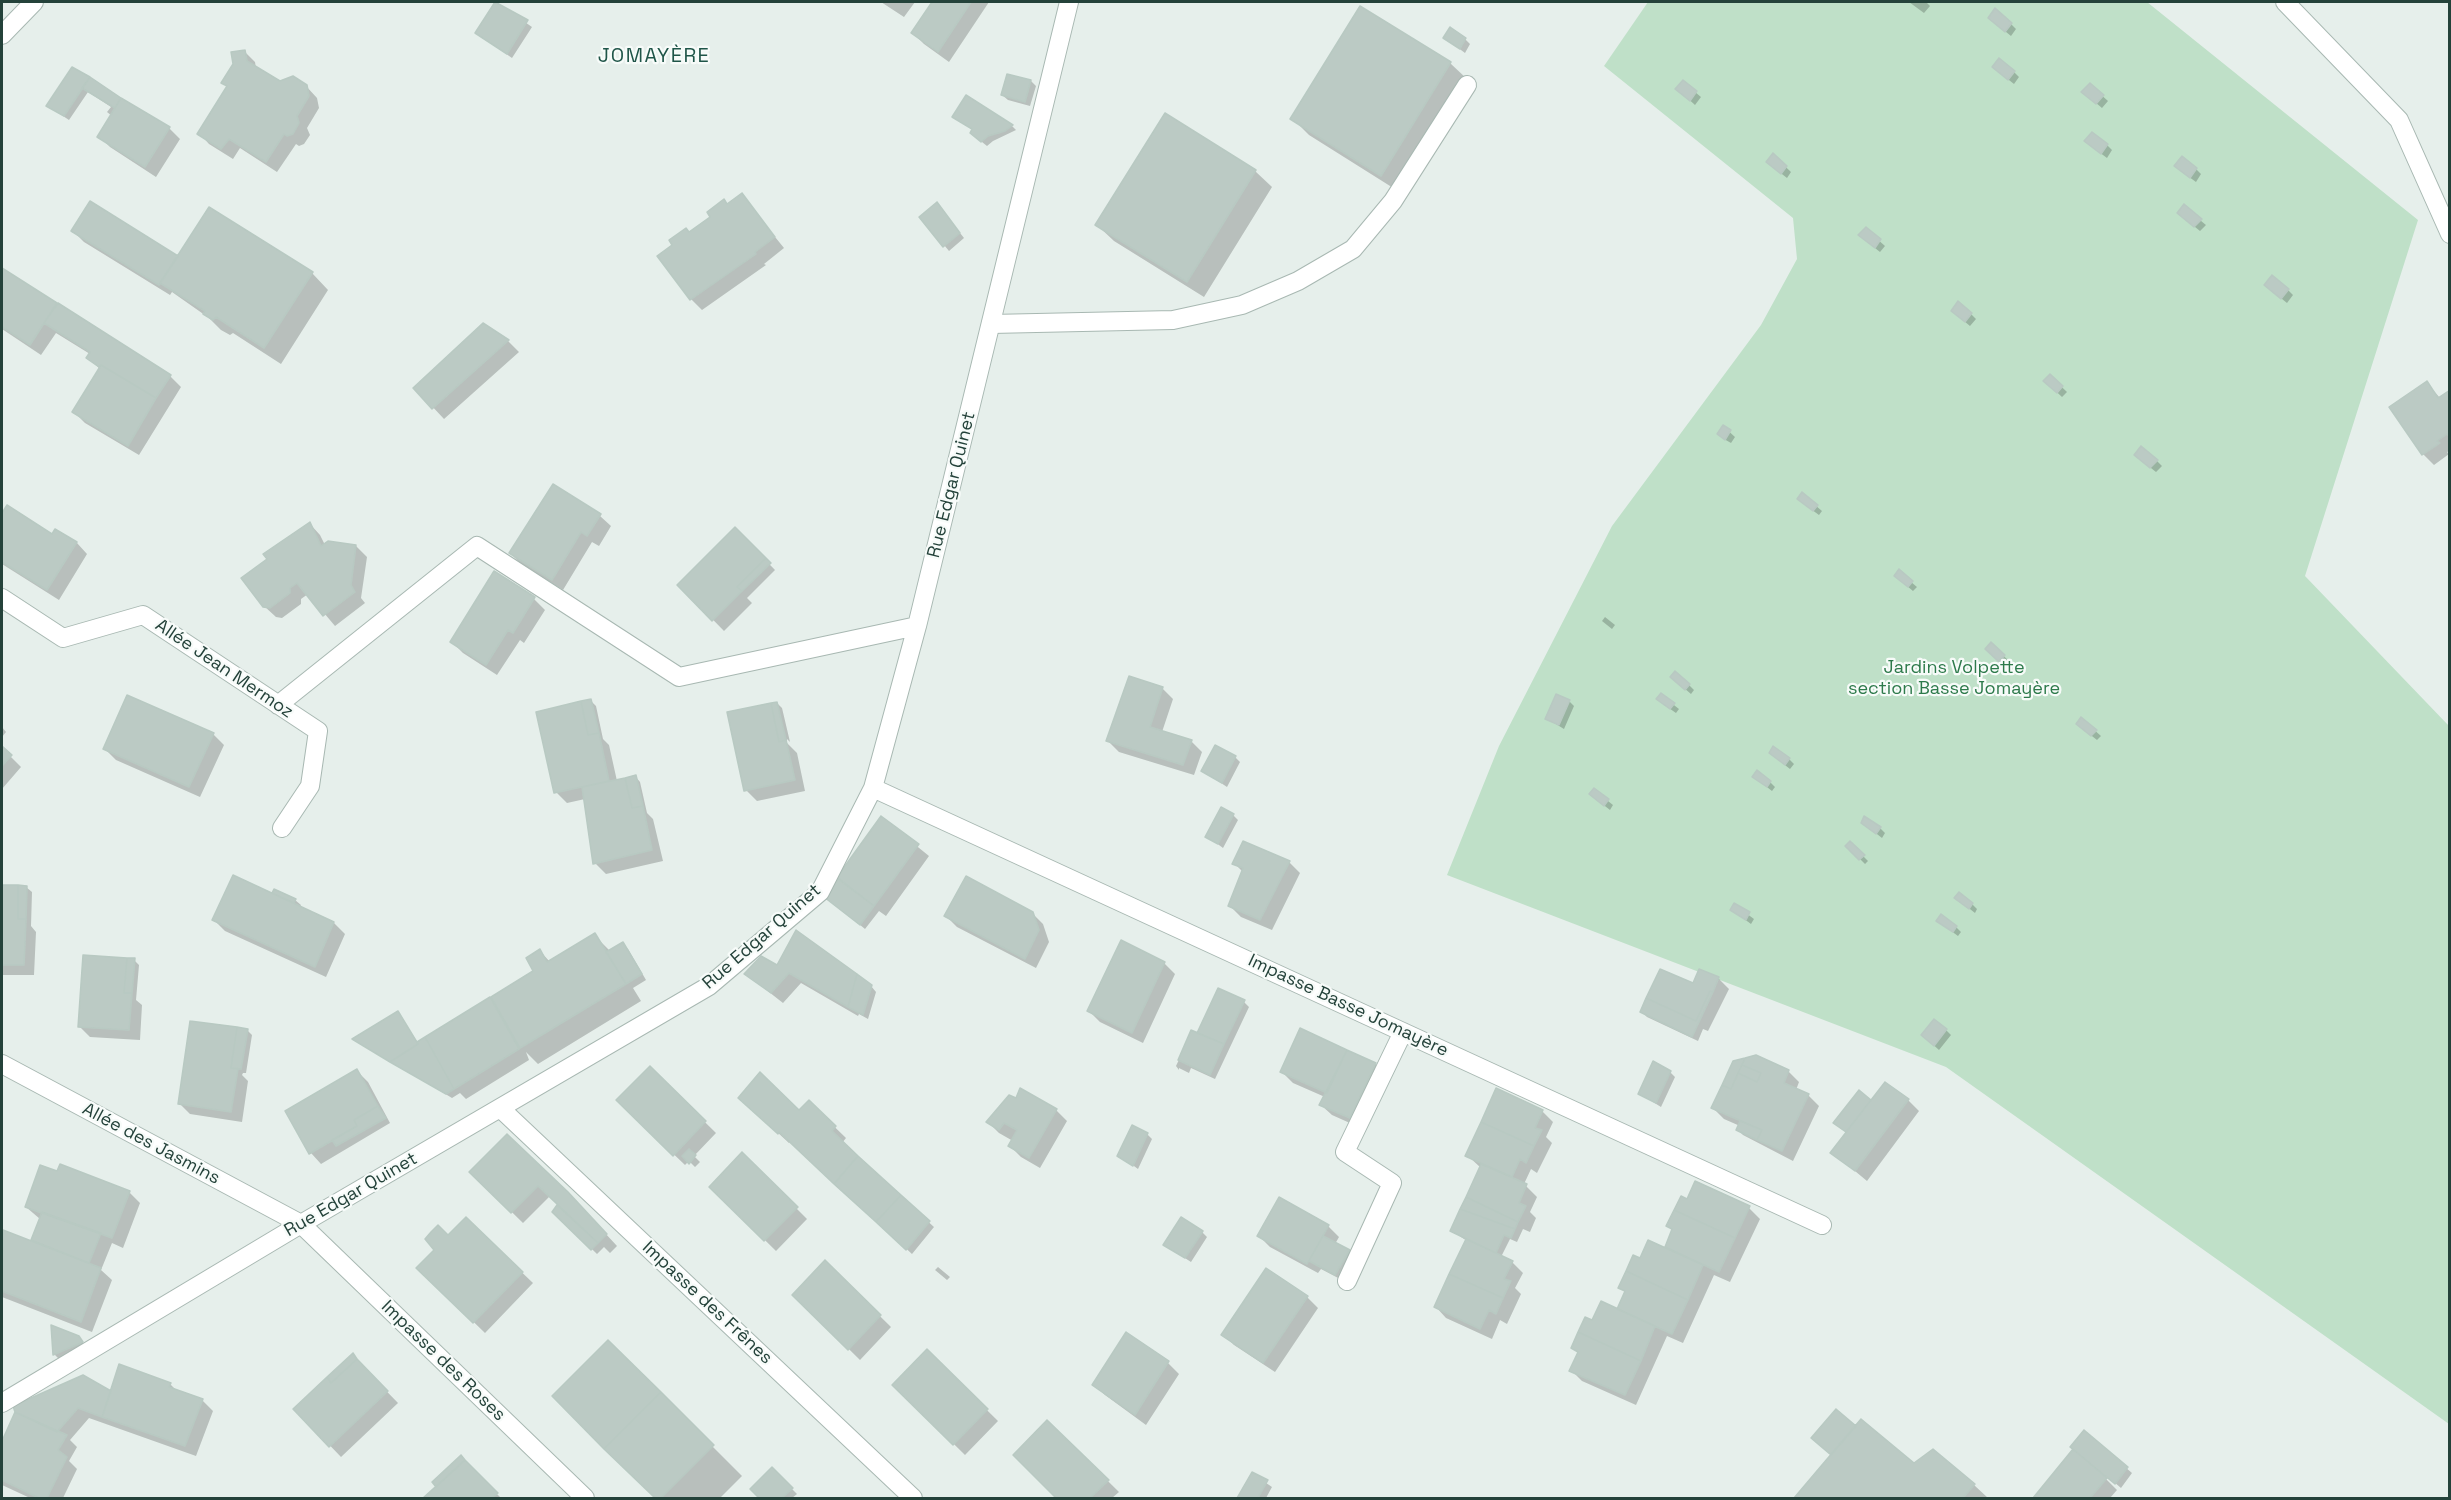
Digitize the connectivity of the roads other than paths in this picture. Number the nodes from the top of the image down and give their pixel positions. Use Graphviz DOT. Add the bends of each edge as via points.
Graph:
graph roads {
  1 [pos="34,2"];
  2 [pos="1069,2"];
  3 [pos="2285,2"];
  4 [pos="2,35"];
  5 [pos="1467,85"];
  6 [pos="2450,234"];
  7 [pos="991,324"];
  8 [pos="2,598"];
  9 [pos="917,626"];
  10 [pos="278,705"];
  11 [pos="873,788"];
  12 [pos="282,828"];
  13 [pos="1403,1032"];
  14 [pos="2,1064"];
  15 [pos="501,1108"];
  16 [pos="301,1224"];
  17 [pos="1822,1224"];
  18 [pos="1347,1281"];
  19 [pos="2,1403"];
  20 [pos="585,1498"];
  21 [pos="913,1498"];
  1 -- 4 [label="street"];
  2 -- 7 [label="street, Rue Edgar Quinet"];
  3 -- 6 [label="street" via="2399,120"];
  5 -- 7 [label="street" via="1393,201 1353,249 1298,281 1242,305 1173,321"];
  7 -- 9 [label="street, Rue Edgar Quinet"];
  8 -- 10 [label="street, Allée Jean Mermoz" via="63,638 143,615"];
  9 -- 10 [label="street" via="679,677 477,546"];
  9 -- 11 [label="street, Rue Edgar Quinet"];
  10 -- 12 [label="street, Allée Jean Mermoz" via="318,731 310,786"];
  11 -- 13 [label="street, Impasse Basse Jomayère"];
  11 -- 15 [label="street, Rue Edgar Quinet" via="820,892 709,986"];
  13 -- 17 [label="street, Impasse Basse Jomayère"];
  13 -- 18 [label="street" via="1345,1152 1392,1184"];
  14 -- 16 [label="street, Allée des Jasmins"];
  15 -- 16 [label="street, Rue Edgar Quinet"];
  15 -- 21 [label="street, Impasse des Frênes"];
  16 -- 19 [label="street, Rue Edgar Quinet"];
  16 -- 20 [label="street, Impasse des Roses"];
}
